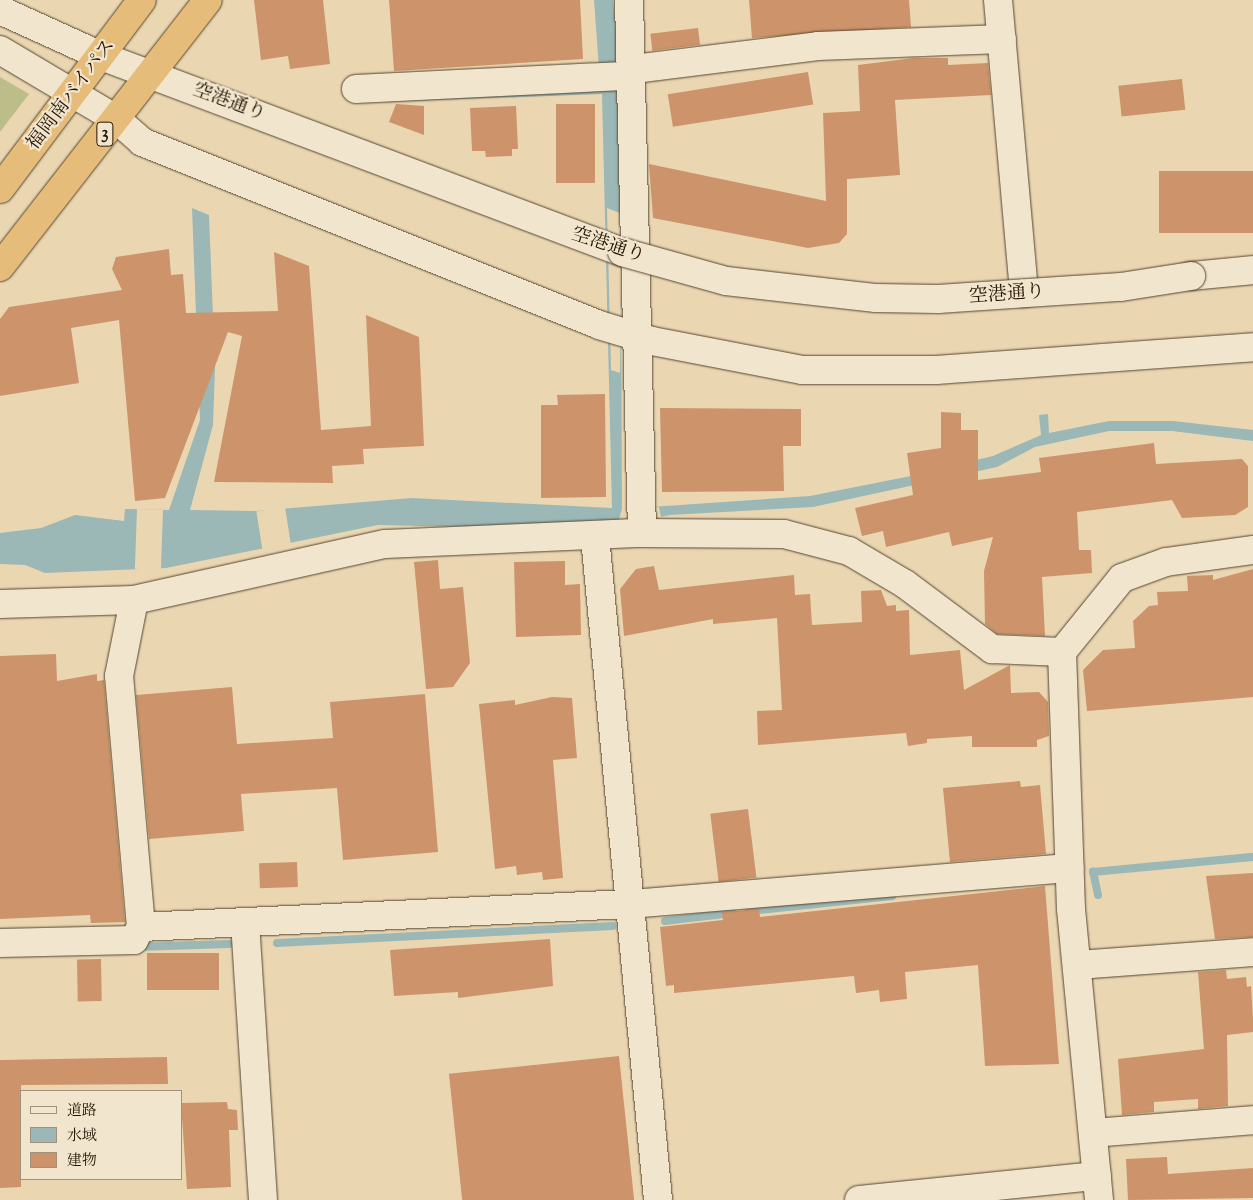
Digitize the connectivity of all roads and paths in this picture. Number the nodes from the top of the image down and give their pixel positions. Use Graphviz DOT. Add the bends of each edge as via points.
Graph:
graph roads {
  1 [pos="142,0"];
  2 [pos="208,0"];
  3 [pos="629,0"];
  4 [pos="998,0"];
  5 [pos="0,10"];
  6 [pos="1002,39"];
  7 [pos="0,50"];
  8 [pos="101,56"];
  9 [pos="629,73"];
  10 [pos="152,76"];
  11 [pos="356,89"];
  12 [pos="75,93"];
  13 [pos="116,119"];
  14 [pos="0,189"];
  15 [pos="637,256"];
  16 [pos="0,267"];
  17 [pos="1253,270"];
  18 [pos="1024,294"];
  19 [pos="640,337"];
  20 [pos="1253,348"];
  21 [pos="642,520"];
  22 [pos="595,536"];
  23 [pos="1253,550"];
  24 [pos="134,600"];
  25 [pos="0,604"];
  26 [pos="1062,652"];
  27 [pos="1070,868"];
  28 [pos="631,904"];
  29 [pos="245,922"];
  30 [pos="141,927"];
  31 [pos="0,943"];
  32 [pos="1253,952"];
  33 [pos="1078,965"];
  34 [pos="1253,1120"];
  35 [pos="1093,1133"];
  36 [pos="1098,1188"];
  37 [pos="263,1200"];
  38 [pos="658,1200"];
  39 [pos="859,1200"];
  1 -- 8 [label="highway, 福岡南バイパス"];
  2 -- 10 [label="highway, 3"];
  3 -- 9 [label="street"];
  4 -- 6 [label="street"];
  5 -- 8 [label="street, 空港通り"];
  6 -- 9 [label="street" via="818,46"];
  6 -- 18 [label="street"];
  7 -- 12 [label="street"];
  8 -- 10 [label="street, 空港通り"];
  8 -- 12 [label="highway, 福岡南バイパス"];
  9 -- 11 [label="street" via="595,78"];
  9 -- 15 [label="street"];
  10 -- 13 [label="highway, 3"];
  10 -- 15 [label="street, 空港通り, bridge"];
  12 -- 13 [label="street"];
  12 -- 14 [label="highway, 福岡南バイパス"];
  13 -- 16 [label="highway, 3"];
  13 -- 19 [label="street" via="142,142 599,325"];
  15 -- 18 [label="street, 空港通り, bridge" via="726,281 816,292 938,299"];
  15 -- 19 [label="street"];
  17 -- 18 [label="street, 空港通り, bridge" via="1121,287"];
  19 -- 20 [label="street" via="802,370 936,370"];
  19 -- 21 [label="street"];
  21 -- 22 [label="street"];
  21 -- 26 [label="street" via="784,534 849,551 905,584 992,649"];
  22 -- 24 [label="street" via="385,544"];
  22 -- 28 [label="street"];
  23 -- 26 [label="street" via="1166,562 1122,578"];
  24 -- 25 [label="street"];
  24 -- 30 [label="street" via="119,676"];
  26 -- 27 [label="street"];
  27 -- 28 [label="street"];
  27 -- 33 [label="street"];
  28 -- 29 [label="street"];
  28 -- 38 [label="street"];
  29 -- 30 [label="street"];
  29 -- 37 [label="street"];
  30 -- 31 [label="street" via="134,940"];
  32 -- 33 [label="street"];
  33 -- 35 [label="street"];
  34 -- 35 [label="street"];
  35 -- 36 [label="street"];
  36 -- 39 [label="street"];
}
